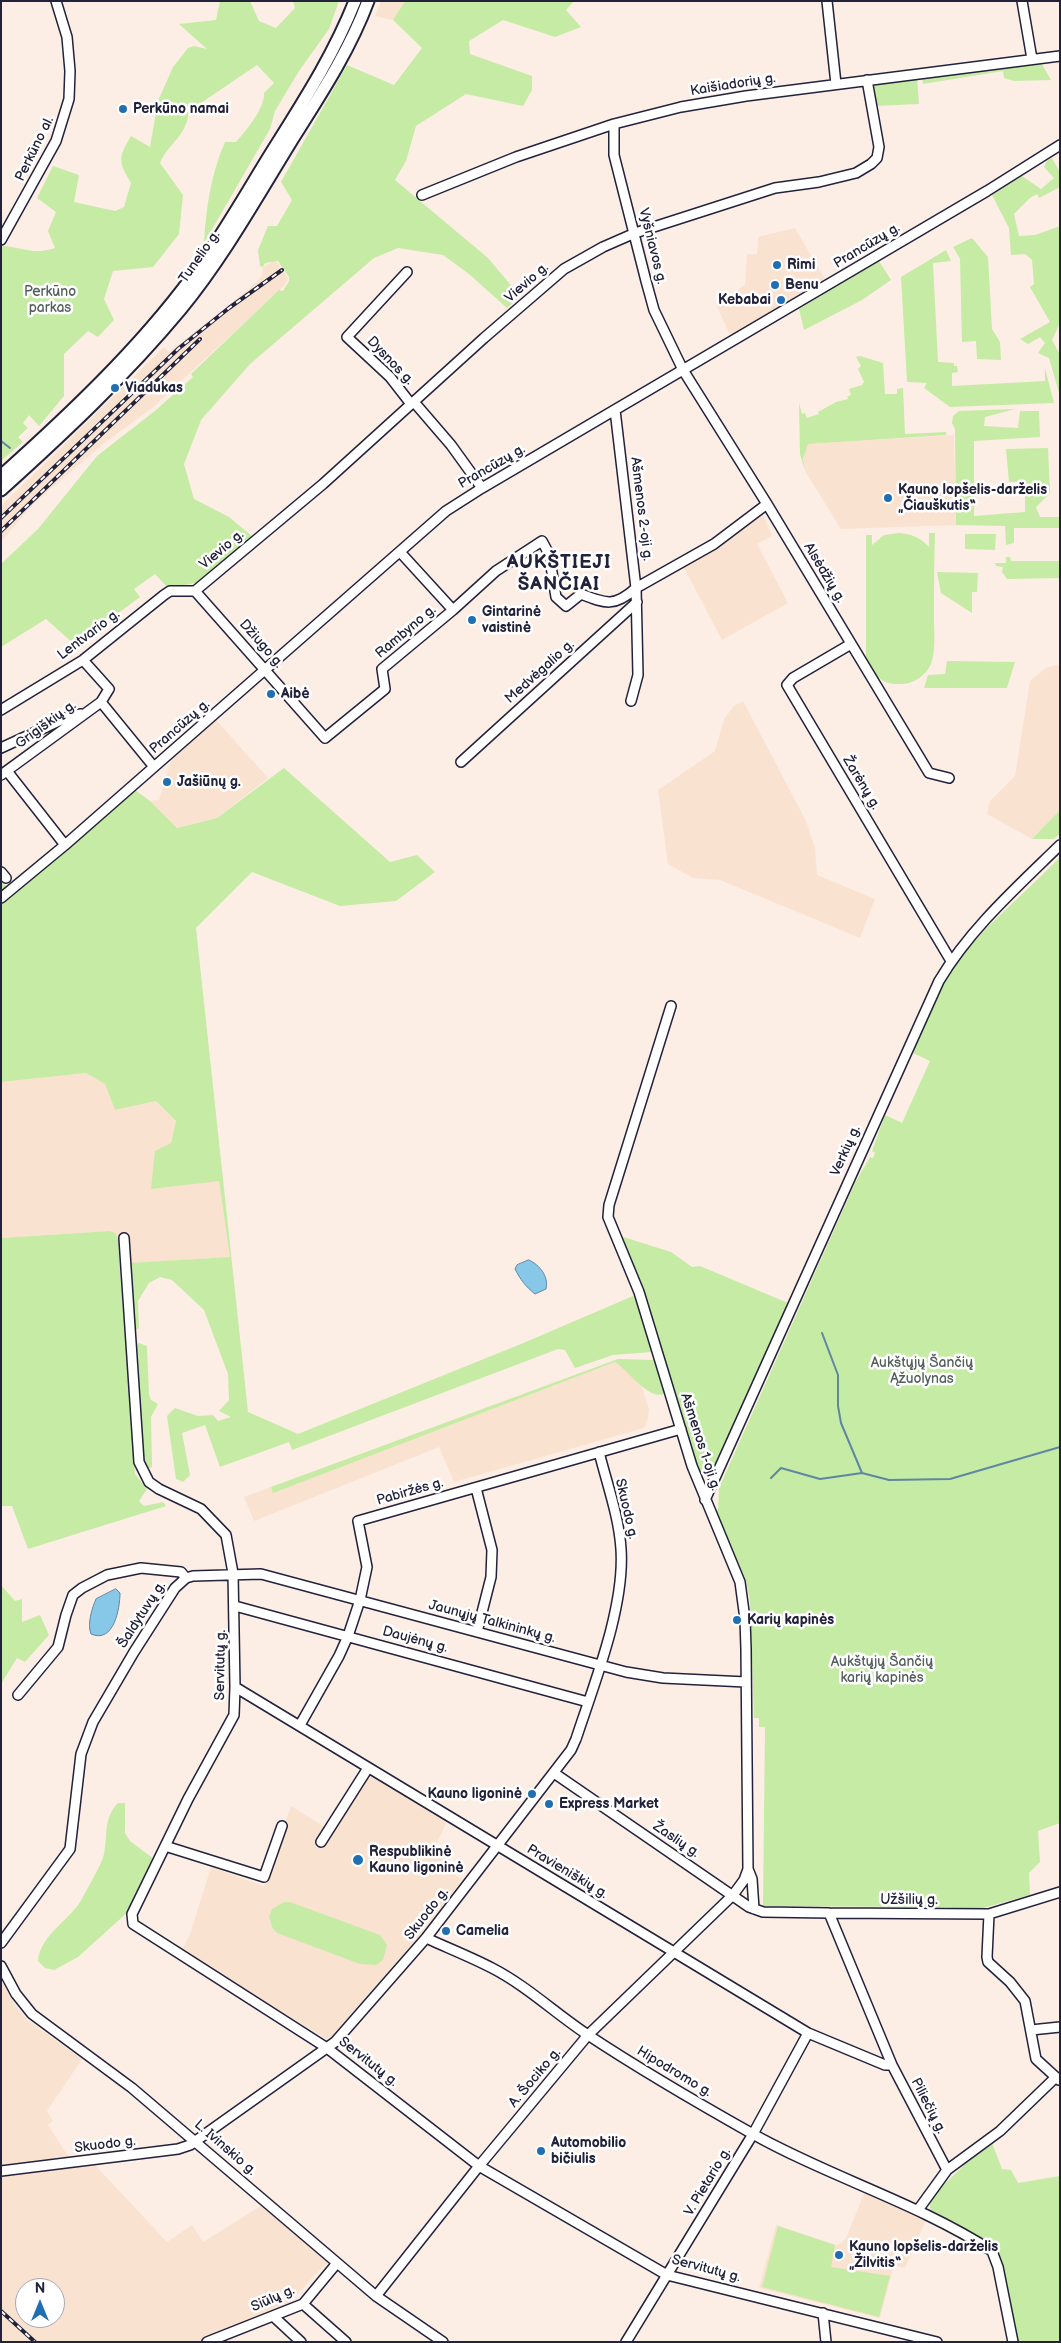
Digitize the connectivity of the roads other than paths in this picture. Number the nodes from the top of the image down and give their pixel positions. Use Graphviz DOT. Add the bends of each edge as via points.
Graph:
graph roads {
  1 [pos="355,1"];
  2 [pos="368,1"];
  3 [pos="826,1"];
  4 [pos="1022,1"];
  5 [pos="59,2"];
  6 [pos="1060,56"];
  7 [pos="1032,59"];
  8 [pos="867,80"];
  9 [pos="836,84"];
  10 [pos="614,124"];
  11 [pos="1060,145"];
  12 [pos="422,195"];
  13 [pos="635,233"];
  14 [pos="1,240"];
  15 [pos="407,272"];
  16 [pos="683,370"];
  17 [pos="413,403"];
  18 [pos="615,410"];
  19 [pos="1,476"];
  20 [pos="482,488"];
  21 [pos="1,490"];
  22 [pos="767,504"];
  23 [pos="400,552"];
  24 [pos="636,588"];
  25 [pos="195,591"];
  26 [pos="637,602"];
  27 [pos="453,610"];
  28 [pos="851,644"];
  29 [pos="83,660"];
  30 [pos="266,670"];
  31 [pos="631,701"];
  32 [pos="101,702"];
  33 [pos="1,710"];
  34 [pos="84,714"];
  35 [pos="325,738"];
  36 [pos="1,748"];
  37 [pos="461,762"];
  38 [pos="154,767"];
  39 [pos="4,773"];
  40 [pos="950,778"];
  41 [pos="65,845"];
  42 [pos="1060,845"];
  43 [pos="1,898"];
  44 [pos="951,961"];
  45 [pos="671,1006"];
  46 [pos="124,1238"];
  47 [pos="681,1429"];
  48 [pos="599,1452"];
  49 [pos="476,1488"];
  50 [pos="705,1500"];
  51 [pos="233,1573"];
  52 [pos="186,1578"];
  53 [pos="360,1600"];
  54 [pos="235,1606"];
  55 [pos="477,1632"];
  56 [pos="348,1636"];
  57 [pos="599,1665"];
  58 [pos="746,1682"];
  59 [pos="235,1687"];
  60 [pos="18,1694"];
  61 [pos="588,1702"];
  62 [pos="300,1726"];
  63 [pos="368,1768"];
  64 [pos="554,1773"];
  65 [pos="282,1826"];
  66 [pos="321,1842"];
  67 [pos="497,1845"];
  68 [pos="165,1846"];
  69 [pos="748,1869"];
  70 [pos="1060,1892"];
  71 [pos="733,1895"];
  72 [pos="754,1909"];
  73 [pos="829,1914"];
  74 [pos="988,1914"];
  75 [pos="426,1938"];
  76 [pos="1,1943"];
  77 [pos="673,1952"];
  78 [pos="1,1966"];
  79 [pos="1060,2027"];
  80 [pos="1031,2030"];
  81 [pos="808,2032"];
  82 [pos="588,2035"];
  83 [pos="327,2048"];
  84 [pos="892,2065"];
  85 [pos="1058,2079"];
  86 [pos="753,2134"];
  87 [pos="197,2141"];
  88 [pos="479,2166"];
  89 [pos="947,2170"];
  90 [pos="1,2171"];
  91 [pos="918,2210"];
  92 [pos="337,2263"];
  93 [pos="667,2275"];
  94 [pos="376,2296"];
  95 [pos="303,2304"];
  96 [pos="823,2313"];
  97 [pos="273,2316"];
  98 [pos="207,2342"];
  99 [pos="301,2342"];
  100 [pos="346,2342"];
  101 [pos="443,2342"];
  102 [pos="626,2342"];
  103 [pos="826,2342"];
  104 [pos="937,2342"];
  105 [pos="1013,2342"];
  1 -- 19 [label="main road, Tunelio g." via="319,76 193,277 145,334 60,422"];
  2 -- 21 [label="main road, Tunelio g." via="333,74 232,239 203,280 153,341 65,431"];
  3 -- 9 [label="street"];
  4 -- 7 [label="street"];
  5 -- 14 [label="street, Perkūno al." via="70,65 71,88 65,118 44,166"];
  6 -- 7 [label="street, Kaišiadorių g."];
  7 -- 8 [label="street, Kaišiadorių g."];
  8 -- 9 [label="street, Kaišiadorių g."];
  8 -- 13 [label="street, Vievio g." via="879,147 877,158 865,169 820,182 775,188"];
  9 -- 10 [label="street, Kaišiadorių g." via="709,102"];
  10 -- 12 [label="street, Kaišiadorių g." via="516,157"];
  10 -- 13 [label="street, Vyšniavos g." via="614,155"];
  11 -- 16 [label="street, Prancūzų g."];
  13 -- 16 [label="street, Vyšniavos g." via="654,310"];
  13 -- 17 [label="street, Vievio g." via="603,246 564,269"];
  15 -- 17 [label="street, Dysnos g." via="347,337"];
  16 -- 18 [label="street, Prancūzų g."];
  16 -- 22 [label="street, Alsėdžių g."];
  17 -- 20 [label="street, Dysnos g." via="451,445"];
  17 -- 25 [label="street, Vievio g." via="271,529"];
  18 -- 20 [label="street, Prancūzų g."];
  18 -- 24 [label="street, Ašmenos 2-oji g."];
  20 -- 23 [label="street, Prancūzų g." via="446,511"];
  22 -- 24 [label="street" via="714,544"];
  22 -- 28 [label="street, Alsėdžių g."];
  23 -- 27 [label="street, Rambyno g."];
  23 -- 30 [label="street, Prancūzų g."];
  24 -- 26 [label="street, Ašmenos 2-oji g."];
  24 -- 27 [label="street, Rambyno g." via="626,598 606,604 582,594 566,606 556,597 549,554 542,541 490,576"];
  25 -- 29 [label="street, Lentvario g." via="170,591"];
  25 -- 30 [label="street, Džiugo g."];
  26 -- 31 [label="street, Ašmenos 2-oji g." via="638,675"];
  26 -- 37 [label="street, Medvėgalio g."];
  27 -- 35 [label="street, Rambyno g." via="382,669 385,689"];
  28 -- 40 [label="street, Alsėdžių g." via="929,773"];
  28 -- 44 [label="street, Žarėnų g." via="793,678 787,685"];
  29 -- 32 [label="street" via="109,689"];
  29 -- 33 [label="street, Lentvario g."];
  30 -- 35 [label="street, Džiugo g."];
  30 -- 38 [label="street, Prancūzų g."];
  32 -- 34 [label="street, Grigiškių g."];
  32 -- 38 [label="street"];
  34 -- 36 [label="street" via="70,716"];
  34 -- 39 [label="street, Grigiškių g."];
  38 -- 41 [label="street, Prancūzų g."];
  39 -- 41 [label="street, Grigiškių g."];
  41 -- 43 [label="street, Prancūzų g."];
  42 -- 44 [label="street, Verkių g." via="974,932"];
  44 -- 50 [label="street, Verkių g." via="913,1034"];
  45 -- 47 [label="street, Ašmenos 1-oji g." via="608,1217 639,1292"];
  46 -- 51 [label="street" via="139,1462 149,1482 201,1508 222,1529 229,1543"];
  47 -- 48 [label="street, Pabiržės g."];
  47 -- 50 [label="street, Ašmenos 1-oji g."];
  48 -- 49 [label="street, Pabiržės g."];
  48 -- 57 [label="street, Skuodo g." via="621,1550 618,1592"];
  49 -- 53 [label="street, Pabiržės g." via="358,1521 367,1568"];
  49 -- 55 [label="street" via="492,1550 491,1577"];
  50 -- 58 [label="street, Ašmenos 1-oji g." via="740,1582 745,1619"];
  51 -- 52 [label="street, Šaldytuvų g."];
  51 -- 53 [label="street, Jaunųjų Talkininkų g." via="261,1574"];
  51 -- 54 [label="street, Servitutų g."];
  52 -- 60 [label="street" via="181,1572 141,1568 108,1575 82,1588 73,1595 58,1647"];
  52 -- 76 [label="street, Šaldytuvų g." via="175,1588 134,1652 86,1736 70,1849"];
  53 -- 55 [label="street, Jaunųjų Talkininkų g."];
  53 -- 56 [label="street, Pabiržės g."];
  54 -- 56 [label="street, Daujėnų g."];
  54 -- 59 [label="street, Servitutų g."];
  55 -- 57 [label="street, Jaunųjų Talkininkų g."];
  56 -- 61 [label="street, Daujėnų g."];
  56 -- 62 [label="street, Pabiržės g."];
  57 -- 58 [label="street, Jaunųjų Talkininkų g." via="663,1678"];
  57 -- 61 [label="street, Skuodo g."];
  58 -- 69 [label="street, Ašmenos 1-oji g."];
  59 -- 62 [label="street, Pravieniškių g."];
  59 -- 68 [label="street, Servitutų g." via="234,1715"];
  61 -- 64 [label="street, Skuodo g." via="571,1750"];
  62 -- 63 [label="street, Pravieniškių g."];
  63 -- 66 [label="street"];
  63 -- 67 [label="street, Pravieniškių g."];
  64 -- 67 [label="street, Skuodo g."];
  64 -- 71 [label="street, Žaslių g."];
  65 -- 68 [label="street" via="264,1877"];
  67 -- 75 [label="street, Skuodo g."];
  67 -- 77 [label="street, Pravieniškių g."];
  68 -- 83 [label="street, Servitutų g." via="132,1914 133,1924"];
  69 -- 71 [label="street, Ašmenos 1-oji g."];
  69 -- 72 [label="street"];
  70 -- 74 [label="street, Užšilių g."];
  71 -- 72 [label="street"];
  71 -- 77 [label="street, A. Šociko g."];
  72 -- 73 [label="street" via="775,1913"];
  73 -- 74 [label="street, Užšilių g."];
  73 -- 84 [label="street, Piliečių g."];
  74 -- 80 [label="street" via="988,1962 1020,1992 1025,2000"];
  75 -- 82 [label="street, Hipodromo g." via="492,1968"];
  75 -- 83 [label="street, Skuodo g."];
  77 -- 81 [label="street, Pravieniškių g."];
  77 -- 82 [label="street, A. Šociko g."];
  78 -- 87 [label="street, L. Ivinskio g." via="16,1994 32,2014 100,2062"];
  79 -- 80 [label="street"];
  80 -- 85 [label="street" via="1036,2059"];
  81 -- 84 [label="street, Pravieniškių g."];
  81 -- 86 [label="street, V. Pietario g."];
  82 -- 86 [label="street, Hipodromo g." via="686,2097"];
  82 -- 88 [label="street, A. Šociko g."];
  83 -- 87 [label="street, Skuodo g."];
  83 -- 88 [label="street, Servitutų g."];
  84 -- 89 [label="street, Piliečių g."];
  85 -- 89 [label="street" via="1000,2131"];
  86 -- 91 [label="street, Hipodromo g."];
  86 -- 93 [label="street, V. Pietario g."];
  87 -- 90 [label="street, Skuodo g." via="178,2149"];
  87 -- 92 [label="street, L. Ivinskio g."];
  88 -- 93 [label="street, Servitutų g."];
  88 -- 94 [label="street, A. Šociko g."];
  89 -- 91 [label="street"];
  91 -- 105 [label="street" via="992,2251"];
  92 -- 94 [label="street, L. Ivinskio g."];
  92 -- 95 [label="street, Siūlų g."];
  93 -- 96 [label="street, Servitutų g."];
  93 -- 102 [label="street, V. Pietario g."];
  94 -- 101 [label="street, L. Ivinskio g."];
  95 -- 97 [label="street, Siūlų g."];
  95 -- 100 [label="street"];
  96 -- 103 [label="street"];
  96 -- 104 [label="street, Servitutų g."];
  97 -- 98 [label="street, Siūlų g."];
  97 -- 99 [label="street"];
}
